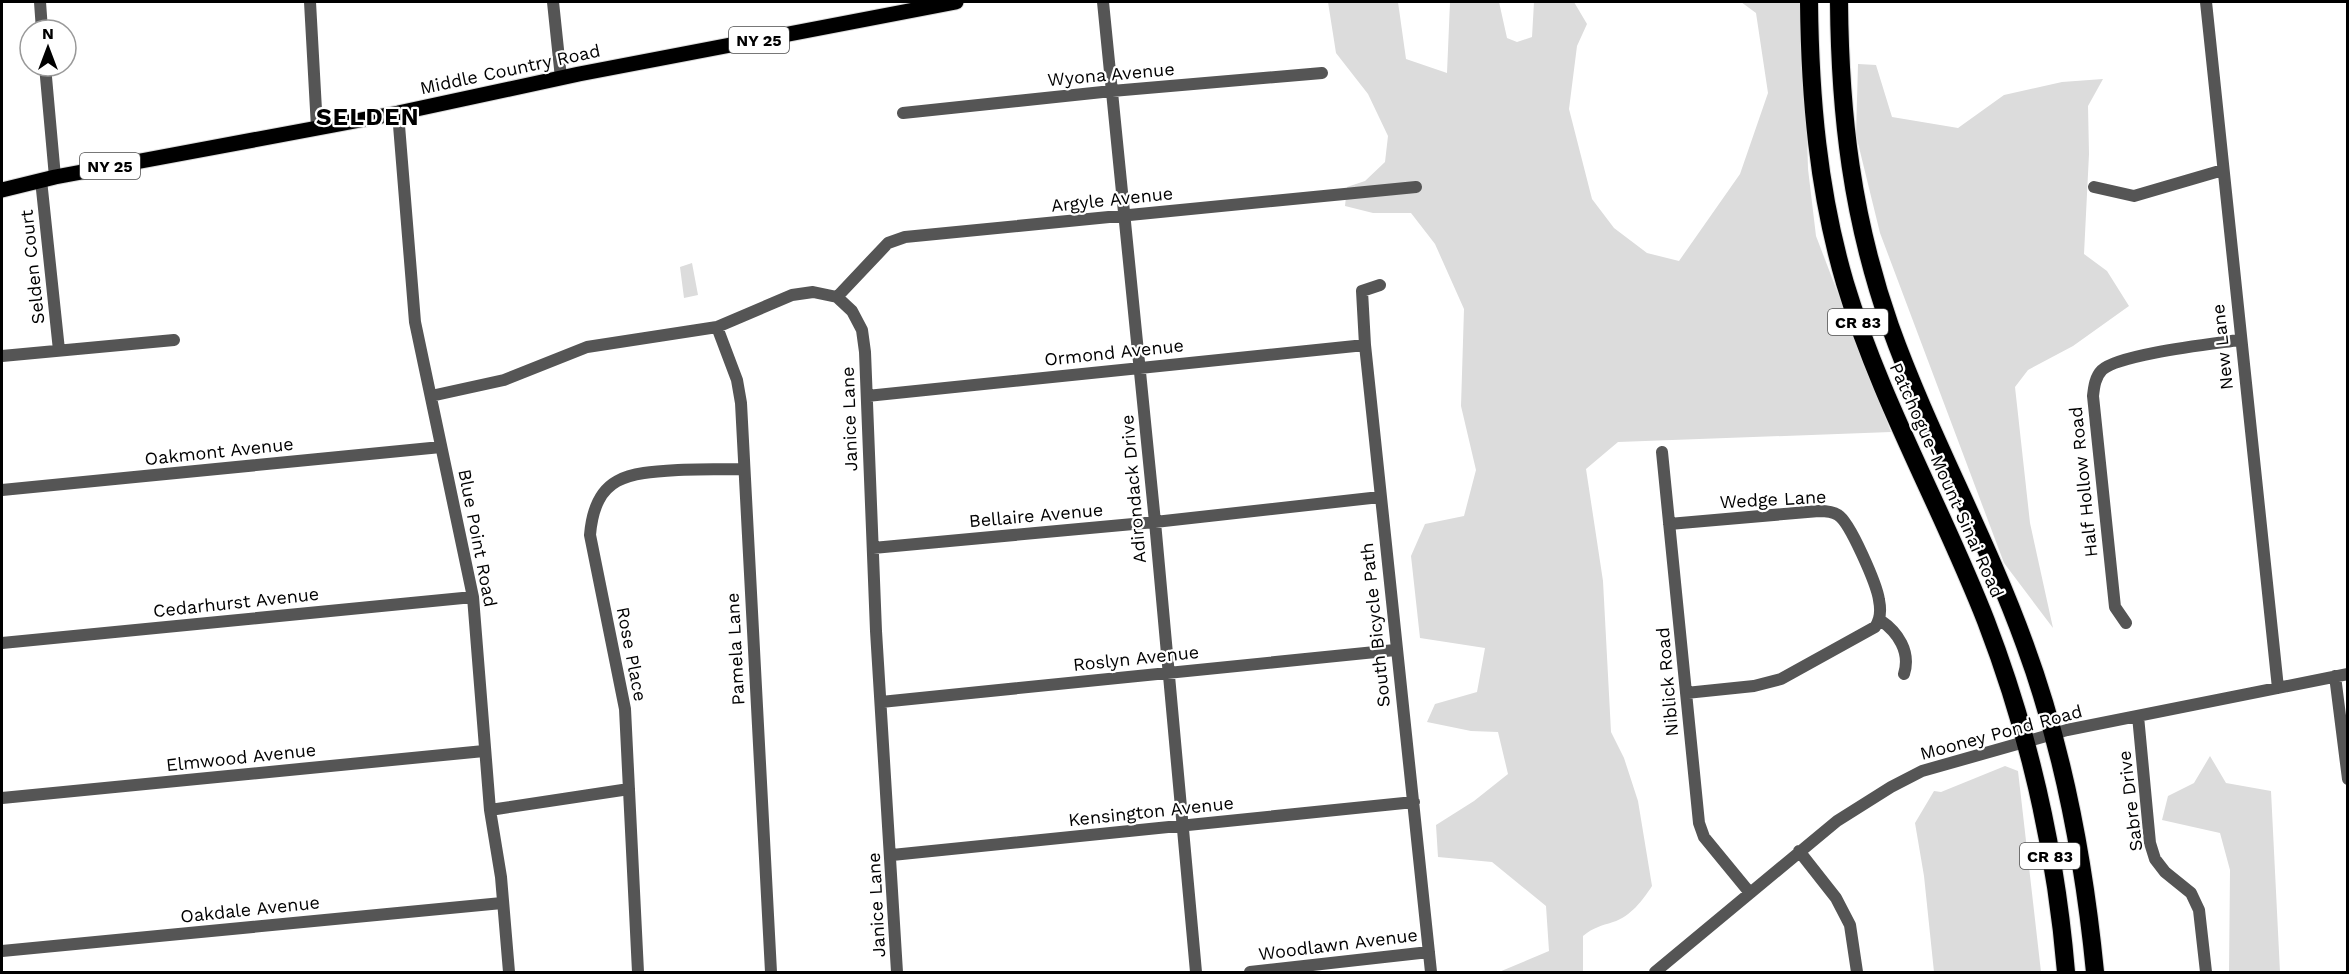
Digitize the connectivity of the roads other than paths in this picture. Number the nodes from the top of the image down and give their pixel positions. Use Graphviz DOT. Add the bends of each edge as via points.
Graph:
graph roads {
  1 [pos="40,2"];
  2 [pos="310,2"];
  3 [pos="554,2"];
  4 [pos="956,2"];
  5 [pos="1103,2"];
  6 [pos="1809,2"];
  7 [pos="1839,2"];
  8 [pos="2206,2"];
  9 [pos="41,18"];
  10 [pos="1322,73"];
  11 [pos="45,78"];
  12 [pos="561,78"];
  13 [pos="1112,91"];
  14 [pos="399,113"];
  15 [pos="903,113"];
  16 [pos="317,128"];
  17 [pos="2223,170"];
  18 [pos="48,178"];
  19 [pos="1416,187"];
  20 [pos="2094,187"];
  21 [pos="2,190"];
  22 [pos="1124,216"];
  23 [pos="1380,285"];
  24 [pos="837,297"];
  25 [pos="717,327"];
  26 [pos="174,339"];
  27 [pos="2239,339"];
  28 [pos="1365,345"];
  29 [pos="58,350"];
  30 [pos="2,356"];
  31 [pos="1140,368"];
  32 [pos="431,396"];
  33 [pos="867,396"];
  34 [pos="441,447"];
  35 [pos="1662,452"];
  36 [pos="743,468"];
  37 [pos="2,490"];
  38 [pos="1380,497"];
  39 [pos="1155,522"];
  40 [pos="1669,524"];
  41 [pos="873,548"];
  42 [pos="473,597"];
  43 [pos="1880,620"];
  44 [pos="2126,623"];
  45 [pos="2,643"];
  46 [pos="1395,650"];
  47 [pos="1168,673"];
  48 [pos="1904,674"];
  49 [pos="2341,675"];
  50 [pos="2278,688"];
  51 [pos="1686,693"];
  52 [pos="881,702"];
  53 [pos="2138,716"];
  54 [pos="2054,734"];
  55 [pos="2025,742"];
  56 [pos="484,751"];
  57 [pos="2348,779"];
  58 [pos="629,789"];
  59 [pos="2,798"];
  60 [pos="1414,802"];
  61 [pos="490,810"];
  62 [pos="1184,826"];
  63 [pos="1798,851"];
  64 [pos="892,855"];
  65 [pos="1750,893"];
  66 [pos="502,903"];
  67 [pos="2,951"];
  68 [pos="1429,952"];
  69 [pos="509,972"];
  70 [pos="638,972"];
  71 [pos="771,972"];
  72 [pos="897,972"];
  73 [pos="1196,972"];
  74 [pos="1250,972"];
  75 [pos="1431,972"];
  76 [pos="1654,972"];
  77 [pos="1857,972"];
  78 [pos="2066,972"];
  79 [pos="2095,972"];
  80 [pos="2206,972"];
  1 -- 9 [label="street"];
  2 -- 16 [label="street"];
  3 -- 12 [label="street"];
  4 -- 12 [label="main road, Middle Country Road / NY 25"];
  5 -- 13 [label="street, Adirondack Drive"];
  6 -- 55 [label="highway, Patchogue-Mount Sinai Road / CR 83" via="1818,155 1845,283 1879,375 1986,621"];
  7 -- 54 [label="highway, Patchogue-Mount Sinai Road / CR 83" via="1846,145 1869,258 1902,358 2014,614"];
  8 -- 17 [label="street, New Lane"];
  10 -- 13 [label="street, Wyona Avenue"];
  11 -- 18 [label="street, Selden Court"];
  12 -- 14 [label="main road, Middle Country Road / NY 25"];
  13 -- 15 [label="street, Wyona Avenue"];
  13 -- 22 [label="street, Adirondack Drive"];
  14 -- 16 [label="main road, Middle Country Road / NY 25"];
  14 -- 32 [label="street, Blue Point Road" via="415,322"];
  16 -- 18 [label="main road, Middle Country Road / NY 25"];
  17 -- 20 [label="street" via="2134,196"];
  17 -- 27 [label="street, New Lane"];
  18 -- 21 [label="main road, Middle Country Road / NY 25"];
  18 -- 29 [label="street, Selden Court"];
  19 -- 22 [label="street, Argyle Avenue"];
  22 -- 24 [label="street, Argyle Avenue" via="906,237 888,243"];
  22 -- 31 [label="street, Adirondack Drive"];
  23 -- 28 [label="street, South Bicycle Path" via="1362,291"];
  24 -- 25 [label="street" via="813,292 792,295"];
  24 -- 33 [label="street, Janice Lane" via="852,311 862,330"];
  25 -- 32 [label="street" via="587,347 504,380"];
  25 -- 36 [label="street, Pamela Lane" via="737,380"];
  26 -- 29 [label="street"];
  27 -- 44 [label="street, Half Hollow Road" via="2121,360 2103,369 2097,377 2092,396 2106,544 2115,607"];
  27 -- 50 [label="street, New Lane"];
  28 -- 31 [label="street, Ormond Avenue"];
  28 -- 38 [label="street, South Bicycle Path"];
  29 -- 30 [label="street"];
  31 -- 33 [label="street, Ormond Avenue"];
  31 -- 39 [label="street, Adirondack Drive"];
  32 -- 34 [label="street, Blue Point Road"];
  33 -- 41 [label="street, Janice Lane"];
  34 -- 37 [label="street, Oakmont Avenue"];
  34 -- 42 [label="street, Blue Point Road"];
  35 -- 40 [label="street, Niblick Road"];
  36 -- 58 [label="street, Rose Place" via="635,472 614,482 595,507 591,535 625,709"];
  36 -- 71 [label="street, Pamela Lane"];
  38 -- 39 [label="street, Bellaire Avenue"];
  38 -- 46 [label="street, South Bicycle Path"];
  39 -- 41 [label="street, Bellaire Avenue"];
  39 -- 47 [label="street, Adirondack Drive"];
  40 -- 43 [label="street, Wedge Lane" via="1819,511 1837,515 1861,555 1879,597"];
  40 -- 51 [label="street, Niblick Road"];
  41 -- 52 [label="street, Janice Lane"];
  42 -- 45 [label="street, Cedarhurst Avenue"];
  42 -- 56 [label="street, Blue Point Road"];
  43 -- 48 [label="street" via="1900,639 1907,662"];
  43 -- 51 [label="street" via="1864,635 1781,679"];
  46 -- 47 [label="street, Roslyn Avenue"];
  46 -- 60 [label="street, South Bicycle Path"];
  47 -- 52 [label="street, Roslyn Avenue"];
  47 -- 62 [label="street, Adirondack Drive"];
  49 -- 50 [label="street, Mooney Pond Road"];
  49 -- 57 [label="street"];
  50 -- 53 [label="street, Mooney Pond Road"];
  51 -- 65 [label="street, Niblick Road" via="1699,823 1704,837"];
  52 -- 64 [label="street, Janice Lane"];
  53 -- 54 [label="street, Mooney Pond Road"];
  53 -- 80 [label="street, Sabre Drive" via="2150,843 2155,859 2191,893 2199,910"];
  54 -- 55 [label="street, Mooney Pond Road"];
  54 -- 79 [label="highway, Patchogue-Mount Sinai Road / CR 83" via="2080,851"];
  55 -- 63 [label="street, Mooney Pond Road" via="1958,759 1906,779 1856,808"];
  55 -- 78 [label="highway, Patchogue-Mount Sinai Road / CR 83" via="2052,864"];
  56 -- 59 [label="street, Elmwood Avenue"];
  56 -- 61 [label="street, Blue Point Road"];
  58 -- 61 [label="street"];
  58 -- 70 [label="street, Rose Place"];
  60 -- 62 [label="street, Kensington Avenue"];
  60 -- 68 [label="street, South Bicycle Path"];
  61 -- 66 [label="street, Blue Point Road"];
  62 -- 64 [label="street, Kensington Avenue"];
  62 -- 73 [label="street, Adirondack Drive"];
  63 -- 65 [label="street, Mooney Pond Road"];
  63 -- 77 [label="street" via="1836,898 1850,925"];
  64 -- 72 [label="street, Janice Lane"];
  65 -- 76 [label="street, Mooney Pond Road"];
  66 -- 67 [label="street, Oakdale Avenue"];
  66 -- 69 [label="street, Blue Point Road"];
  68 -- 74 [label="street, Woodlawn Avenue"];
  68 -- 75 [label="street, South Bicycle Path"];
}
